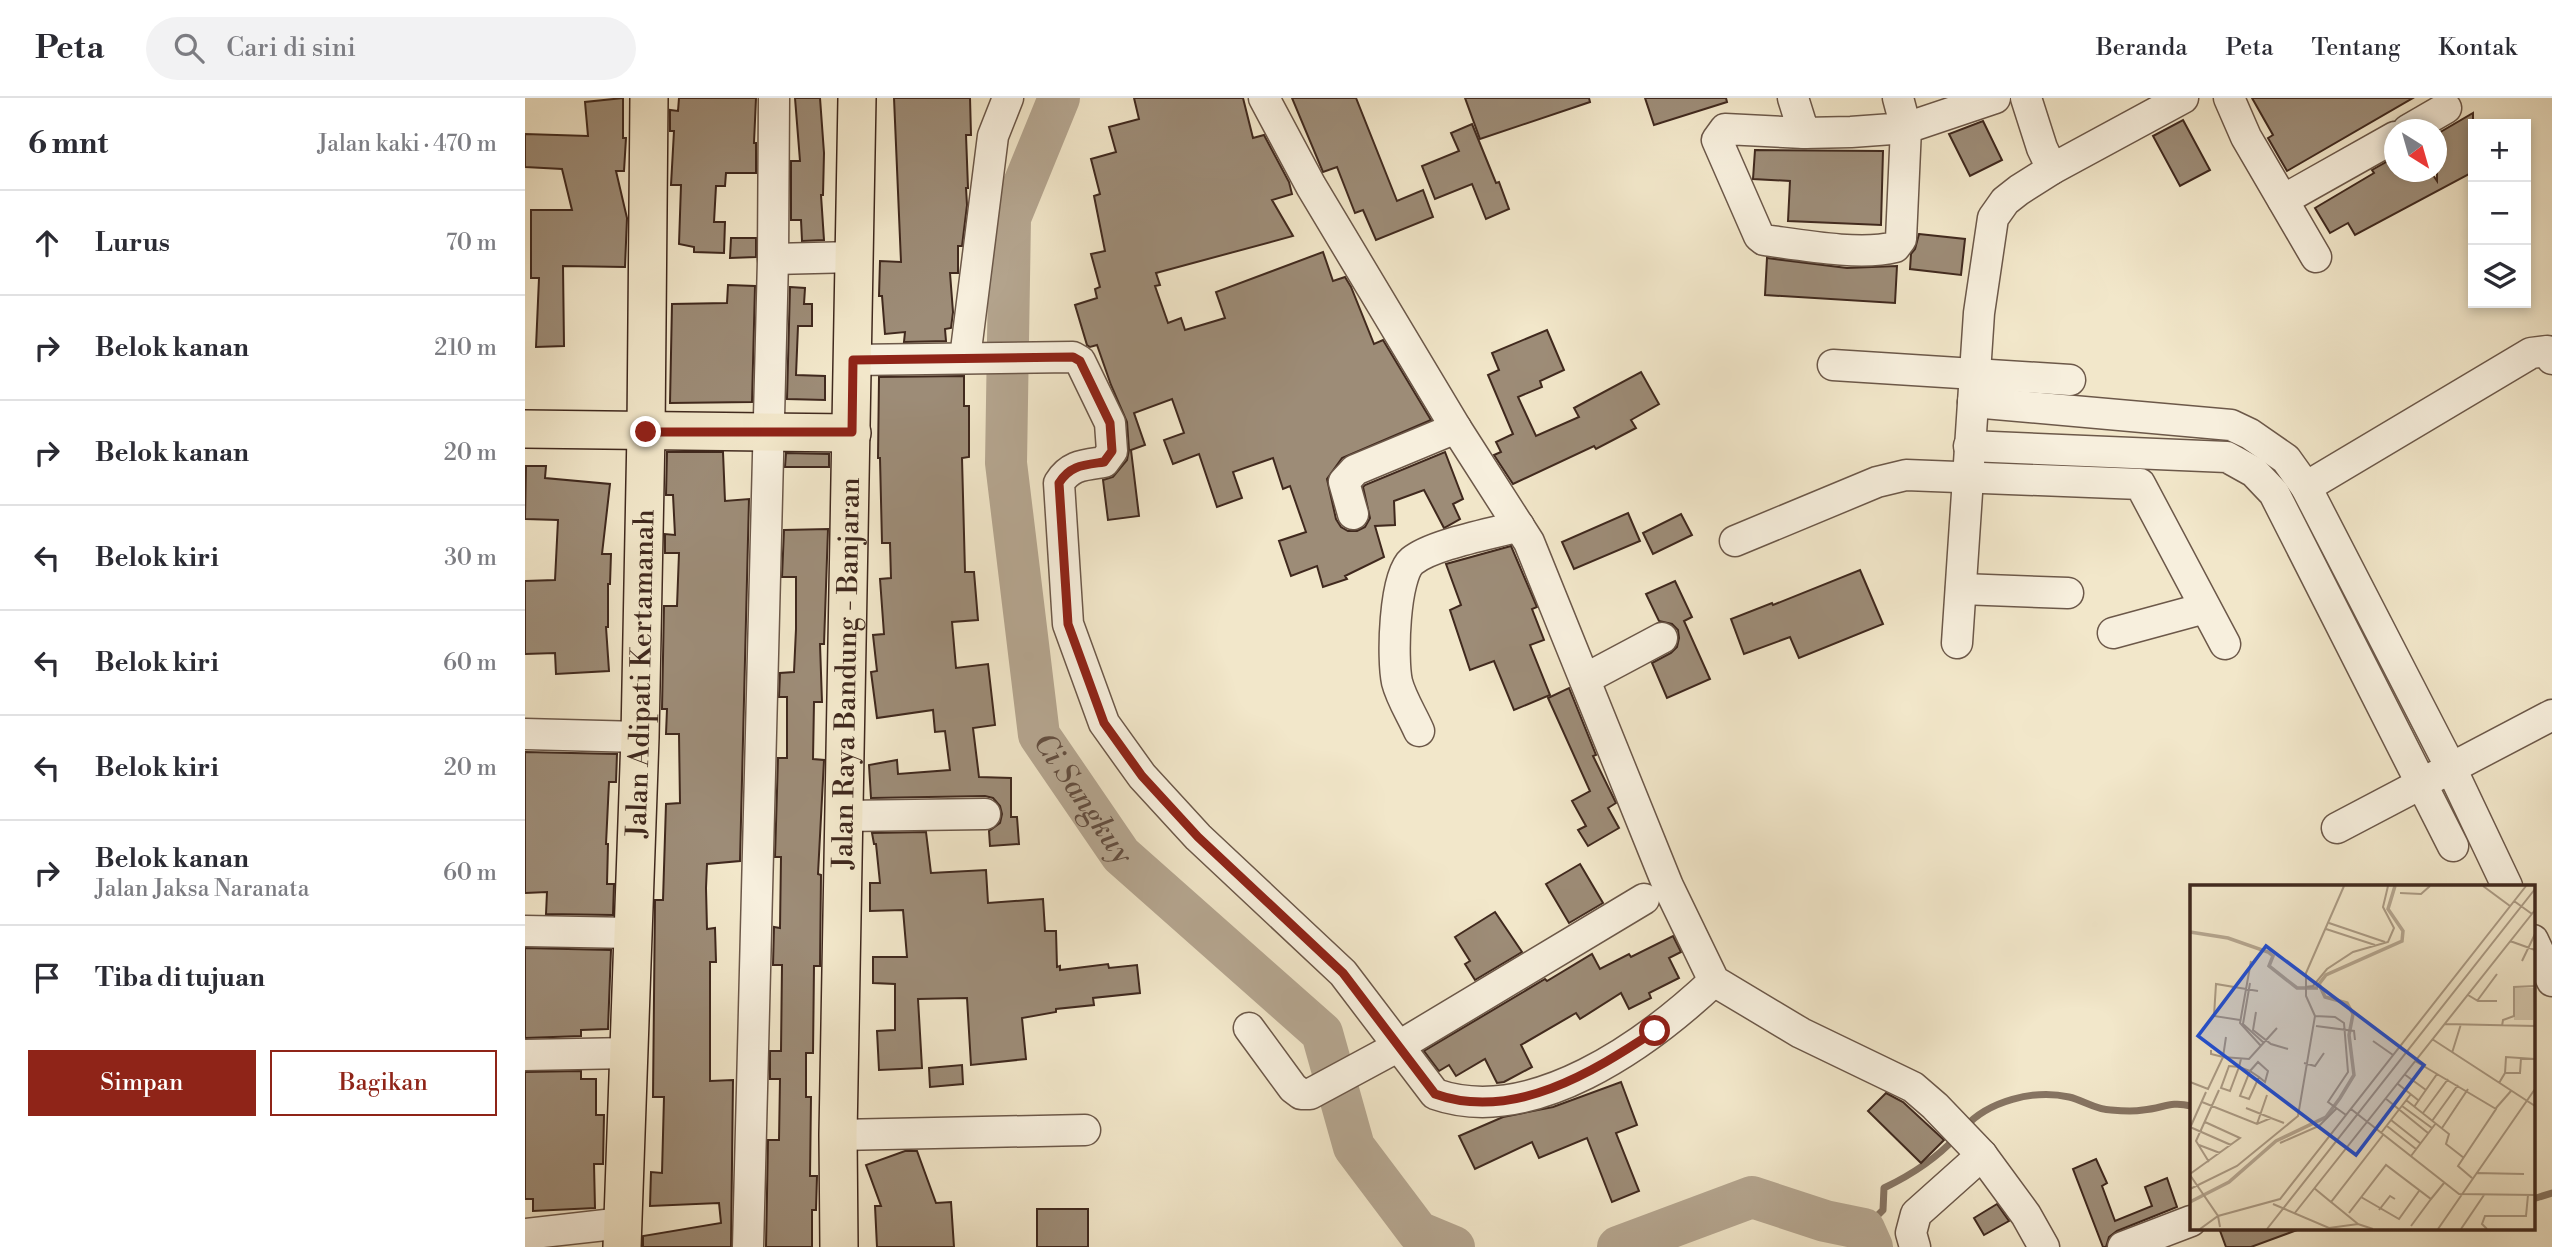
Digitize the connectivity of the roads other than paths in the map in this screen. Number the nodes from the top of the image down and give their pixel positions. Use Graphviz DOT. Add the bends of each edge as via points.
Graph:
graph roads {
  1 [pos="649,98"];
  2 [pos="774,98"];
  3 [pos="857,98"];
  4 [pos="1008,98"];
  5 [pos="1264,98"];
  6 [pos="1793,98"];
  7 [pos="1898,98"];
  8 [pos="1995,98"];
  9 [pos="2026,98"];
  10 [pos="2183,98"];
  11 [pos="2229,98"];
  12 [pos="2446,108"];
  13 [pos="2427,119"];
  14 [pos="1906,128"];
  15 [pos="1804,133"];
  16 [pos="2384,143"];
  17 [pos="2052,169"];
  18 [pos="2283,200"];
  19 [pos="855,257"];
  20 [pos="2316,257"];
  21 [pos="773,259"];
  22 [pos="967,358"];
  23 [pos="2552,359"];
  24 [pos="853,360"];
  25 [pos="1833,365"];
  26 [pos="1976,372"];
  27 [pos="2070,380"];
  28 [pos="1973,402"];
  29 [pos="1456,428"];
  30 [pos="525,429"];
  31 [pos="768,431"];
  32 [pos="646,432"];
  33 [pos="852,432"];
  34 [pos="1969,446"];
  35 [pos="1967,477"];
  36 [pos="2306,487"];
  37 [pos="1353,514"];
  38 [pos="1519,526"];
  39 [pos="1735,541"];
  40 [pos="1961,589"];
  41 [pos="2069,593"];
  42 [pos="2205,608"];
  43 [pos="2113,633"];
  44 [pos="1663,638"];
  45 [pos="1957,643"];
  46 [pos="2225,644"];
  47 [pos="1585,679"];
  48 [pos="2552,715"];
  49 [pos="1419,731"];
  50 [pos="525,734"];
  51 [pos="640,737"];
  52 [pos="2451,768"];
  53 [pos="2421,782"];
  54 [pos="985,814"];
  55 [pos="844,816"];
  56 [pos="2337,828"];
  57 [pos="2453,846"];
  58 [pos="2506,885"];
  59 [pos="1644,899"];
  60 [pos="525,931"];
  61 [pos="633,933"];
  62 [pos="2535,944"];
  63 [pos="1714,981"];
  64 [pos="2552,981"];
  65 [pos="1249,1028"];
  66 [pos="1388,1052"];
  67 [pos="630,1053"];
  68 [pos="525,1055"];
  69 [pos="1085,1130"];
  70 [pos="838,1135"];
  71 [pos="1969,1142"];
  72 [pos="2190,1222"];
  73 [pos="525,1234"];
  74 [pos="622,1235"];
  75 [pos="748,1247"];
  76 [pos="839,1247"];
  77 [pos="1915,1247"];
  78 [pos="2044,1247"];
  79 [pos="2123,1247"];
  1 -- 32 [label="main road, Jalan Adipati Kertamanah"];
  2 -- 21 [label="street"];
  3 -- 19 [label="main road, Jalan Raya Bandung - Banjaran"];
  4 -- 22 [label="street" via="993,136"];
  5 -- 29 [label="street" via="1311,186"];
  6 -- 15 [label="street"];
  7 -- 14 [label="street"];
  8 -- 14 [label="street"];
  9 -- 17 [label="street"];
  10 -- 17 [label="street"];
  11 -- 18 [label="street"];
  12 -- 13 [label="street"];
  14 -- 15 [label="street"];
  14 -- 15 [label="street" via="1901,239 1884,250 1831,248 1759,236 1717,141 1720,133 1725,129"];
  16 -- 18 [label="street"];
  17 -- 26 [label="street" via="2005,201 1993,218"];
  18 -- 20 [label="street"];
  19 -- 21 [label="street"];
  19 -- 24 [label="main road, Jalan Raya Bandung - Banjaran"];
  21 -- 31 [label="street"];
  22 -- 24 [label="street"];
  22 -- 66 [label="street" via="1073,357 1086,369 1110,423 1112,451 1104,462 1074,467 1059,483 1068,624 1104,723 1142,776 1188,827 1343,973"];
  23 -- 36 [label="street" via="2547,351 2531,353"];
  24 -- 33 [label="main road, Jalan Raya Bandung - Banjaran"];
  25 -- 26 [label="street"];
  26 -- 27 [label="street"];
  26 -- 28 [label="street"];
  28 -- 34 [label="street"];
  28 -- 36 [label="street" via="2231,425 2286,458"];
  29 -- 37 [label="street" via="1346,477"];
  29 -- 38 [label="street"];
  30 -- 32 [label="main road"];
  31 -- 32 [label="main road"];
  31 -- 33 [label="main road"];
  31 -- 75 [label="street"];
  32 -- 51 [label="main road, Jalan Adipati Kertamanah"];
  33 -- 55 [label="main road, Jalan Raya Bandung - Banjaran"];
  34 -- 35 [label="street"];
  34 -- 53 [label="street" via="2227,457 2254,472 2274,493"];
  35 -- 39 [label="street" via="1906,475 1878,482"];
  35 -- 40 [label="street"];
  35 -- 42 [label="street" via="2140,484"];
  36 -- 52 [label="street"];
  38 -- 47 [label="street"];
  38 -- 49 [label="street" via="1425,553 1409,563 1401,581 1393,664"];
  40 -- 41 [label="street"];
  40 -- 45 [label="street"];
  42 -- 43 [label="street"];
  42 -- 46 [label="street"];
  44 -- 47 [label="street"];
  47 -- 63 [label="street" via="1668,886"];
  48 -- 52 [label="street"];
  50 -- 51 [label="street"];
  51 -- 61 [label="main road, Jalan Adipati Kertamanah"];
  52 -- 53 [label="street"];
  52 -- 58 [label="street"];
  53 -- 56 [label="street"];
  53 -- 57 [label="street"];
  54 -- 55 [label="street"];
  55 -- 70 [label="main road, Jalan Raya Bandung - Banjaran"];
  59 -- 66 [label="street"];
  60 -- 61 [label="street"];
  61 -- 67 [label="main road, Jalan Adipati Kertamanah"];
  62 -- 64 [label="street"];
  63 -- 66 [label="street" via="1655,1031 1606,1064 1551,1089 1514,1099 1454,1101 1435,1094"];
  63 -- 71 [label="street" via="1801,1033 1913,1087"];
  65 -- 66 [label="street" via="1301,1094 1310,1094"];
  67 -- 68 [label="street"];
  67 -- 74 [label="main road, Jalan Adipati Kertamanah"];
  69 -- 70 [label="street"];
  70 -- 76 [label="main road, Jalan Raya Bandung - Banjaran"];
  71 -- 77 [label="street" via="1916,1214"];
  71 -- 78 [label="street" via="2026,1215"];
  72 -- 79 [label="street"];
  73 -- 74 [label="street"];
}
